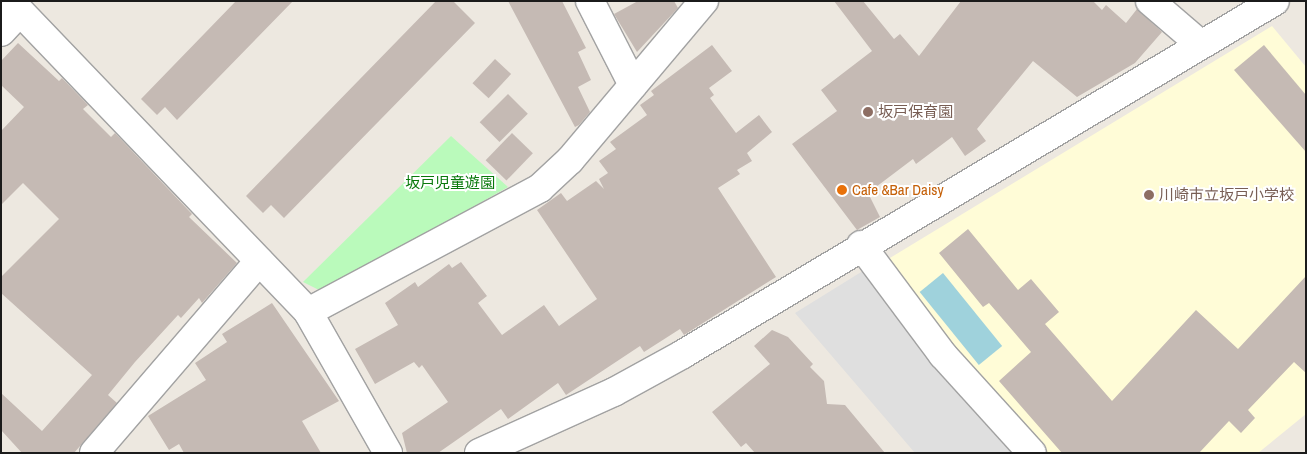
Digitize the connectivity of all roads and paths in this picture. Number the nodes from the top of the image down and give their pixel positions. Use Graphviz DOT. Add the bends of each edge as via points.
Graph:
graph roads {
  1 [pos="590,1"];
  2 [pos="704,1"];
  3 [pos="1150,1"];
  4 [pos="1275,1"];
  5 [pos="10,16"];
  6 [pos="1200,44"];
  7 [pos="633,85"];
  8 [pos="861,246"];
  9 [pos="259,261"];
  10 [pos="308,312"];
  11 [pos="94,453"];
  12 [pos="388,453"];
  13 [pos="479,453"];
  14 [pos="1032,453"];
  1 -- 7 [label="street"];
  2 -- 7 [label="street"];
  3 -- 6 [label="street"];
  4 -- 6 [label="street"];
  5 -- 9 [label="street"];
  6 -- 8 [label="street"];
  7 -- 10 [label="street" via="540,188"];
  8 -- 13 [label="street" via="614,392"];
  8 -- 14 [label="street" via="943,356"];
  9 -- 10 [label="street"];
  9 -- 11 [label="street"];
  10 -- 12 [label="street"];
}
